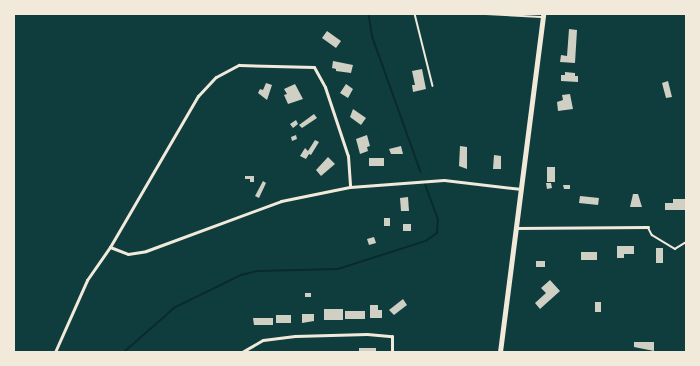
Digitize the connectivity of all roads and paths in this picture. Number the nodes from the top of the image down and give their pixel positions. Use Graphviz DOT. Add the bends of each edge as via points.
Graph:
graph roads {
  1 [pos="415,14"];
  2 [pos="486,14"];
  3 [pos="543,15"];
  4 [pos="433,86"];
  5 [pos="350,187"];
  6 [pos="521,189"];
  7 [pos="648,227"];
  8 [pos="516,228"];
  9 [pos="686,242"];
  10 [pos="110,247"];
  11 [pos="55,352"];
  12 [pos="242,352"];
  13 [pos="392,352"];
  14 [pos="500,352"];
  1 -- 4 [label="lane"];
  2 -- 3 [label="lane"];
  3 -- 6 [label="main road"];
  5 -- 6 [label="street" via="444,180"];
  5 -- 10 [label="street" via="281,201 146,251 128,254"];
  5 -- 10 [label="street" via="348,156 325,87 314,67 239,65 216,77 198,96"];
  6 -- 8 [label="main road"];
  7 -- 8 [label="street"];
  7 -- 9 [label="lane" via="652,235 675,249"];
  8 -- 14 [label="main road"];
  10 -- 11 [label="street" via="87,280"];
  12 -- 13 [label="street" via="263,340 295,336 392,336"];
}
